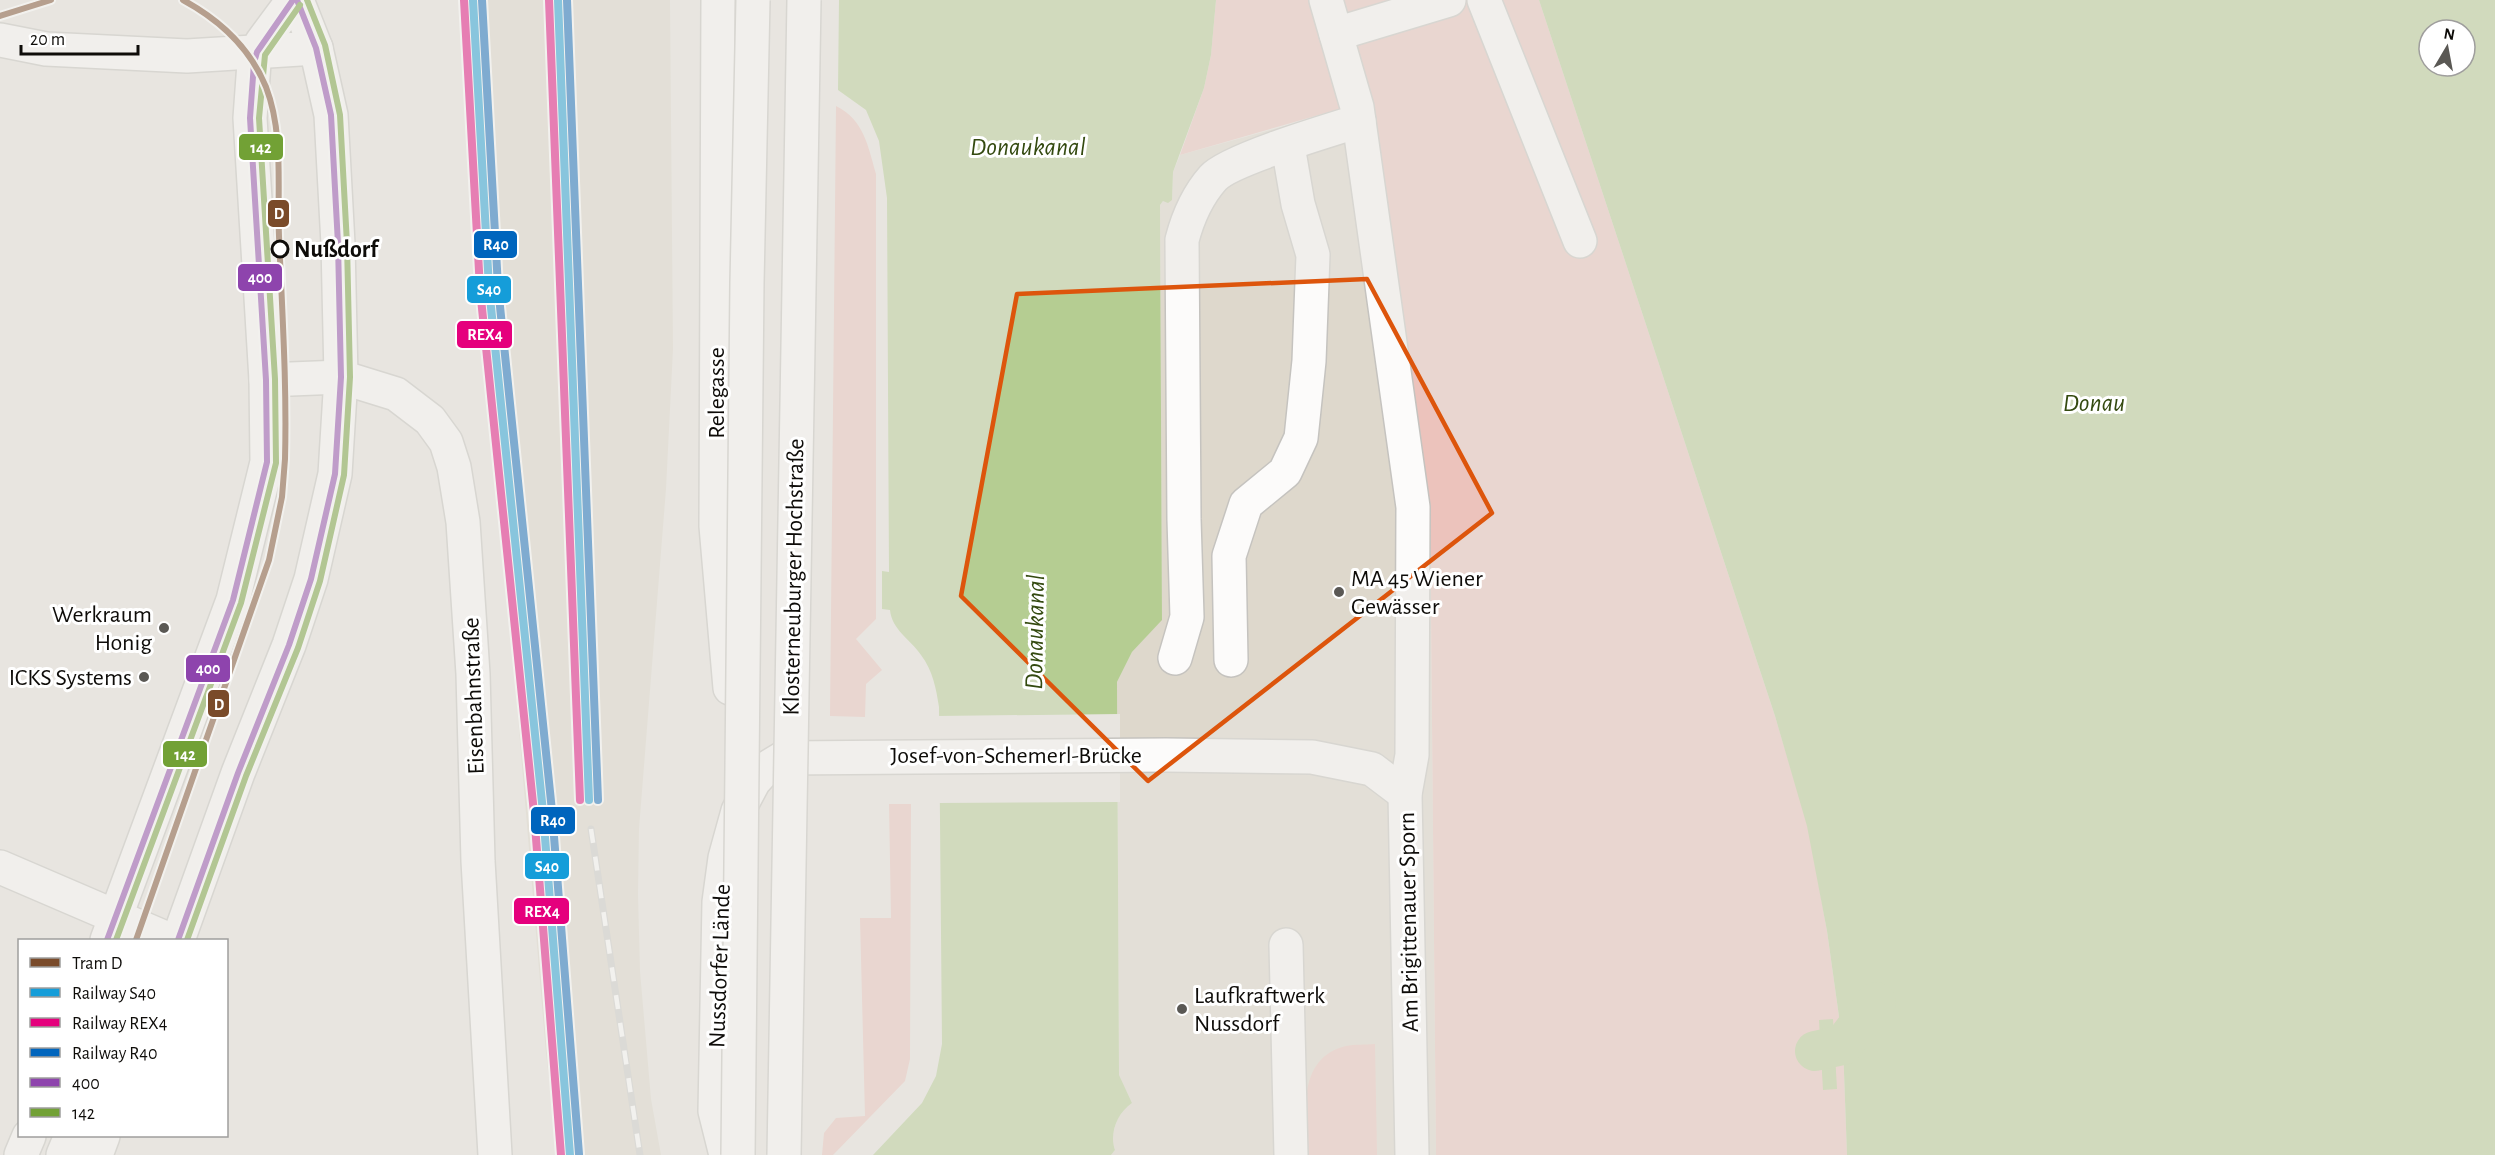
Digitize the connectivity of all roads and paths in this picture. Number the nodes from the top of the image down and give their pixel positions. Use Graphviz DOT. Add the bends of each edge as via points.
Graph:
graph roads {
  1 [pos="295,0"];
  2 [pos="718,0"];
  3 [pos="753,0"];
  4 [pos="804,0"];
  5 [pos="1326,0"];
  6 [pos="1449,0"];
  7 [pos="1484,0"];
  8 [pos="1336,34"];
  9 [pos="0,40"];
  10 [pos="316,48"];
  11 [pos="257,52"];
  12 [pos="1359,120"];
  13 [pos="1288,146"];
  14 [pos="1580,241"];
  15 [pos="341,377"];
  16 [pos="266,380"];
  17 [pos="1175,658"];
  18 [pos="1231,660"];
  19 [pos="1166,755"];
  20 [pos="754,781"];
  21 [pos="1405,794"];
  22 [pos="0,867"];
  23 [pos="114,933"];
  24 [pos="162,939"];
  25 [pos="178,939"];
  26 [pos="1286,945"];
  27 [pos="29,1137"];
  28 [pos="71,1137"];
  29 [pos="103,1137"];
  30 [pos="21,1155"];
  31 [pos="63,1155"];
  32 [pos="96,1155"];
  33 [pos="495,1155"];
  34 [pos="726,1155"];
  35 [pos="738,1155"];
  36 [pos="784,1155"];
  37 [pos="1291,1155"];
  38 [pos="1412,1155"];
  1 -- 10 [label="main road"];
  1 -- 11 [label="main road"];
  2 -- 20 [label="main road, Relegasse" via="716,526 734,729"];
  3 -- 35 [label="main road, Klosterneuburger Hochstraße, bridge"];
  4 -- 36 [label="main road, Klosterneuburger Hochstraße, bridge"];
  5 -- 8 [label="main road"];
  6 -- 8 [label="main road"];
  7 -- 14 [label="main road"];
  8 -- 12 [label="main road"];
  9 -- 11 [label="main road" via="46,49 187,56"];
  10 -- 11 [label="main road"];
  10 -- 15 [label="main road" via="331,115"];
  11 -- 16 [label="main road" via="250,118"];
  12 -- 13 [label="main road"];
  12 -- 21 [label="main road" via="1413,507 1412,755"];
  13 -- 17 [label="main road" via="1249,158 1214,176 1190,213 1182,240 1187,617"];
  13 -- 18 [label="main road" via="1298,204 1313,255 1301,438 1285,472 1246,504 1229,556"];
  15 -- 16 [label="main road, Eisenbahnstraße"];
  15 -- 25 [label="main road" via="335,474 311,579"];
  15 -- 33 [label="main road, Eisenbahnstraße" via="396,394 430,420 446,442 454,467 463,522 473,674 478,861"];
  16 -- 23 [label="main road" via="267,462 233,600"];
  19 -- 20 [label="main road, Josef-von-Schemerl-Brücke" via="783,758"];
  19 -- 21 [label="main road, Am Brigittenauer Sporn" via="1312,757 1372,769"];
  20 -- 34 [label="main road, Nussdorfer Lände" via="738,811 725,858 719,902 716,1111"];
  21 -- 38 [label="main road, Am Brigittenauer Sporn"];
  22 -- 23 [label="main road"];
  23 -- 24 [label="main road"];
  26 -- 37 [label="main road"];
  27 -- 30 [label="main road"];
  28 -- 31 [label="main road"];
  29 -- 32 [label="main road"];
}
